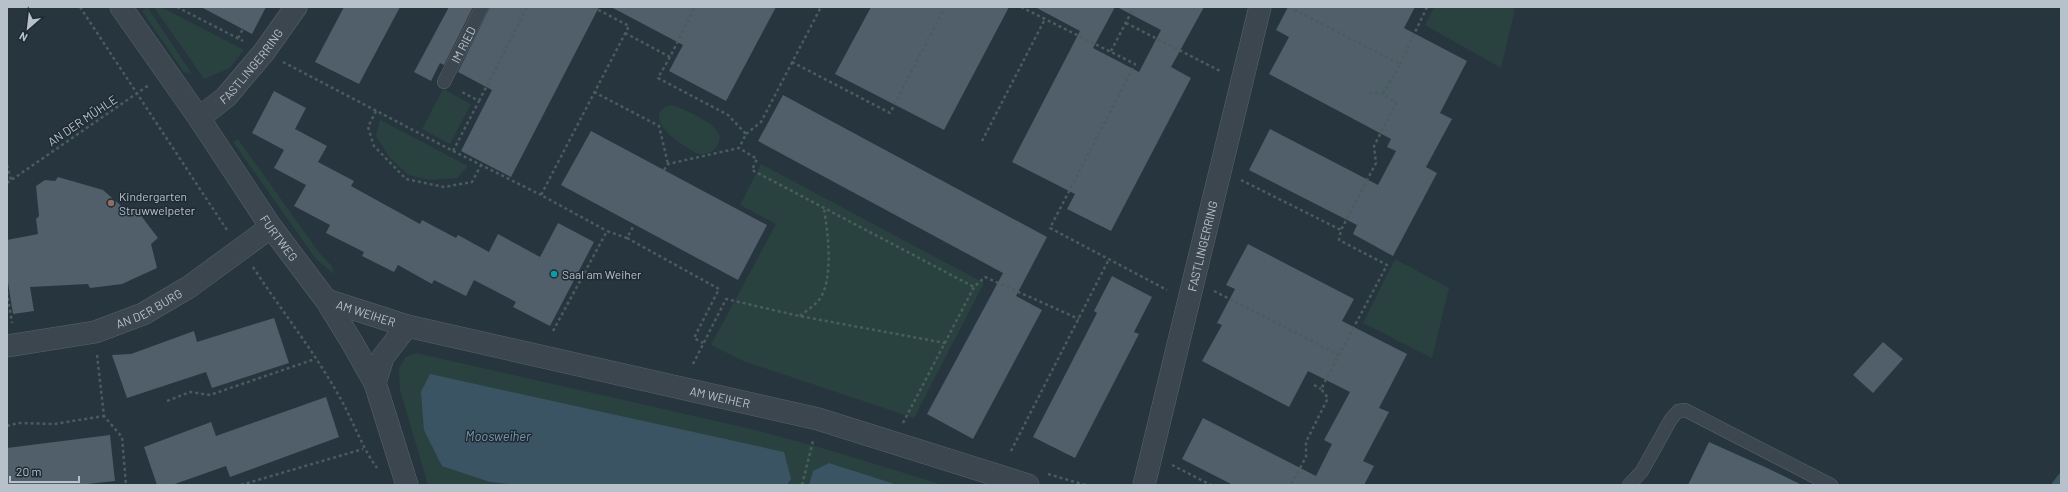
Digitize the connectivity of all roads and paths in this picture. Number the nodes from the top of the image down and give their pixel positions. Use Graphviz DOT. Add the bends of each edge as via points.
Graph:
graph roads {
  1 [pos="121,7"];
  2 [pos="177,7"];
  3 [pos="296,7"];
  4 [pos="482,7"];
  5 [pos="527,7"];
  6 [pos="593,7"];
  7 [pos="695,7"];
  8 [pos="821,7"];
  9 [pos="945,7"];
  10 [pos="1020,7"];
  11 [pos="1134,7"];
  12 [pos="1260,7"];
  13 [pos="1288,7"];
  14 [pos="1427,7"];
  15 [pos="1045,19"];
  16 [pos="1126,23"];
  17 [pos="243,29"];
  18 [pos="625,33"];
  19 [pos="238,38"];
  20 [pos="1111,51"];
  21 [pos="264,52"];
  22 [pos="670,57"];
  23 [pos="792,62"];
  24 [pos="1400,64"];
  25 [pos="168,72"];
  26 [pos="444,82"];
  27 [pos="1242,83"];
  28 [pos="594,92"];
  29 [pos="1369,93"];
  30 [pos="1383,94"];
  31 [pos="479,101"];
  32 [pos="376,111"];
  33 [pos="199,118"];
  34 [pos="746,134"];
  35 [pos="982,141"];
  36 [pos="739,148"];
  37 [pos="453,151"];
  38 [pos="668,164"];
  39 [pos="7,165"];
  40 [pos="481,165"];
  41 [pos="664,170"];
  42 [pos="1221,170"];
  43 [pos="11,180"];
  44 [pos="7,183"];
  45 [pos="540,196"];
  46 [pos="824,209"];
  47 [pos="634,225"];
  48 [pos="271,227"];
  49 [pos="1341,230"];
  50 [pos="607,231"];
  51 [pos="628,238"];
  52 [pos="1109,259"];
  53 [pos="1194,280"];
  54 [pos="974,287"];
  55 [pos="7,292"];
  56 [pos="326,300"];
  57 [pos="1189,302"];
  58 [pos="800,316"];
  59 [pos="1079,319"];
  60 [pos="407,326"];
  61 [pos="553,331"];
  62 [pos="95,332"];
  63 [pos="945,343"];
  64 [pos="703,344"];
  65 [pos="11,345"];
  66 [pos="1339,355"];
  67 [pos="315,359"];
  68 [pos="693,364"];
  69 [pos="375,383"];
  70 [pos="1314,385"];
  71 [pos="1322,388"];
  72 [pos="167,401"];
  73 [pos="104,416"];
  74 [pos="818,419"];
  75 [pos="7,426"];
  76 [pos="901,429"];
  77 [pos="363,449"];
  78 [pos="1011,451"];
  79 [pos="1152,455"];
  80 [pos="126,485"];
  81 [pos="240,485"];
  82 [pos="407,485"];
  83 [pos="802,485"];
  84 [pos="1028,485"];
  85 [pos="1144,485"];
  86 [pos="1211,485"];
  87 [pos="1291,485"];
  88 [pos="1629,485"];
  89 [pos="1831,485"];
  1 -- 25 [label="street, FURTWEG"];
  2 -- 19 [label="path"];
  3 -- 21 [label="street, FASTLINGERRING"];
  4 -- 26 [label="lane, IM RIED"];
  5 -- 31 [label="path"];
  6 -- 18 [label="path" via="629,26"];
  7 -- 22 [label="path"];
  8 -- 23 [label="path"];
  9 -- 23 [label="path" via="890,113"];
  10 -- 15 [label="path"];
  11 -- 16 [label="path"];
  12 -- 27 [label="street, FASTLINGERRING"];
  13 -- 24 [label="path"];
  14 -- 24 [label="path"];
  15 -- 20 [label="path"];
  15 -- 35 [label="path"];
  16 -- 20 [label="path"];
  16 -- 27 [label="path"];
  17 -- 19 [label="path"];
  18 -- 22 [label="path"];
  18 -- 28 [label="path"];
  19 -- 21 [label="path"];
  20 -- 52 [label="path" via="1135,64 1050,228"];
  21 -- 32 [label="path"];
  21 -- 33 [label="street, FASTLINGERRING" via="226,97"];
  22 -- 34 [label="path" via="658,78 728,115"];
  23 -- 34 [label="path" via="761,122"];
  24 -- 30 [label="path"];
  25 -- 33 [label="street, FURTWEG"];
  25 -- 43 [label="path, AN DER MÜHLE"];
  26 -- 31 [label="path"];
  27 -- 42 [label="street, FASTLINGERRING"];
  28 -- 38 [label="path" via="658,126"];
  28 -- 45 [label="path"];
  29 -- 30 [label="path"];
  30 -- 49 [label="path" via="1396,103 1374,146 1376,163"];
  31 -- 37 [label="path"];
  32 -- 37 [label="path"];
  32 -- 40 [label="path" via="368,127 374,146 406,179 444,187 451,186 472,182"];
  33 -- 48 [label="street, FURTWEG"];
  34 -- 36 [label="path"];
  36 -- 38 [label="path"];
  36 -- 46 [label="path" via="758,159 752,170"];
  37 -- 40 [label="path"];
  38 -- 41 [label="path"];
  39 -- 43 [label="path"];
  40 -- 45 [label="path"];
  42 -- 49 [label="path"];
  42 -- 53 [label="street, FASTLINGERRING"];
  43 -- 44 [label="path, AN DER MÜHLE"];
  45 -- 50 [label="path"];
  46 -- 54 [label="path"];
  46 -- 58 [label="path" via="828,234 828,275 819,300"];
  47 -- 51 [label="path"];
  48 -- 56 [label="street, FURTWEG"];
  48 -- 62 [label="street, AN DER BURG" via="189,287 143,314"];
  49 -- 66 [label="path" via="1339,240 1387,265"];
  50 -- 51 [label="path"];
  50 -- 61 [label="path"];
  51 -- 64 [label="path" via="720,289 694,338"];
  52 -- 57 [label="path"];
  52 -- 59 [label="path"];
  53 -- 57 [label="street, FASTLINGERRING"];
  53 -- 66 [label="path"];
  54 -- 59 [label="path" via="985,277"];
  54 -- 63 [label="path"];
  55 -- 65 [label="path"];
  56 -- 60 [label="street, AM WEIHER"];
  56 -- 69 [label="street, FURTWEG"];
  57 -- 79 [label="street, FASTLINGERRING"];
  58 -- 63 [label="path"];
  58 -- 64 [label="path" via="726,299"];
  59 -- 78 [label="path"];
  60 -- 69 [label="street, AM WEIHER" via="383,357"];
  60 -- 74 [label="street, AM WEIHER"];
  62 -- 65 [label="street, AN DER BURG"];
  62 -- 73 [label="path"];
  63 -- 76 [label="path"];
  64 -- 68 [label="path"];
  66 -- 71 [label="path"];
  67 -- 72 [label="path" via="210,395 190,392"];
  69 -- 82 [label="street, FURTWEG"];
  70 -- 71 [label="path"];
  71 -- 87 [label="path" via="1328,398 1306,442 1306,457"];
  73 -- 75 [label="path" via="54,424 18,423"];
  73 -- 80 [label="path" via="122,438"];
  74 -- 83 [label="path"];
  74 -- 84 [label="street, AM WEIHER"];
  77 -- 81 [label="path"];
  79 -- 85 [label="street, FASTLINGERRING"];
  79 -- 86 [label="path"];
  88 -- 89 [label="lane" via="1642,470 1671,418 1678,411 1685,410"];
}
